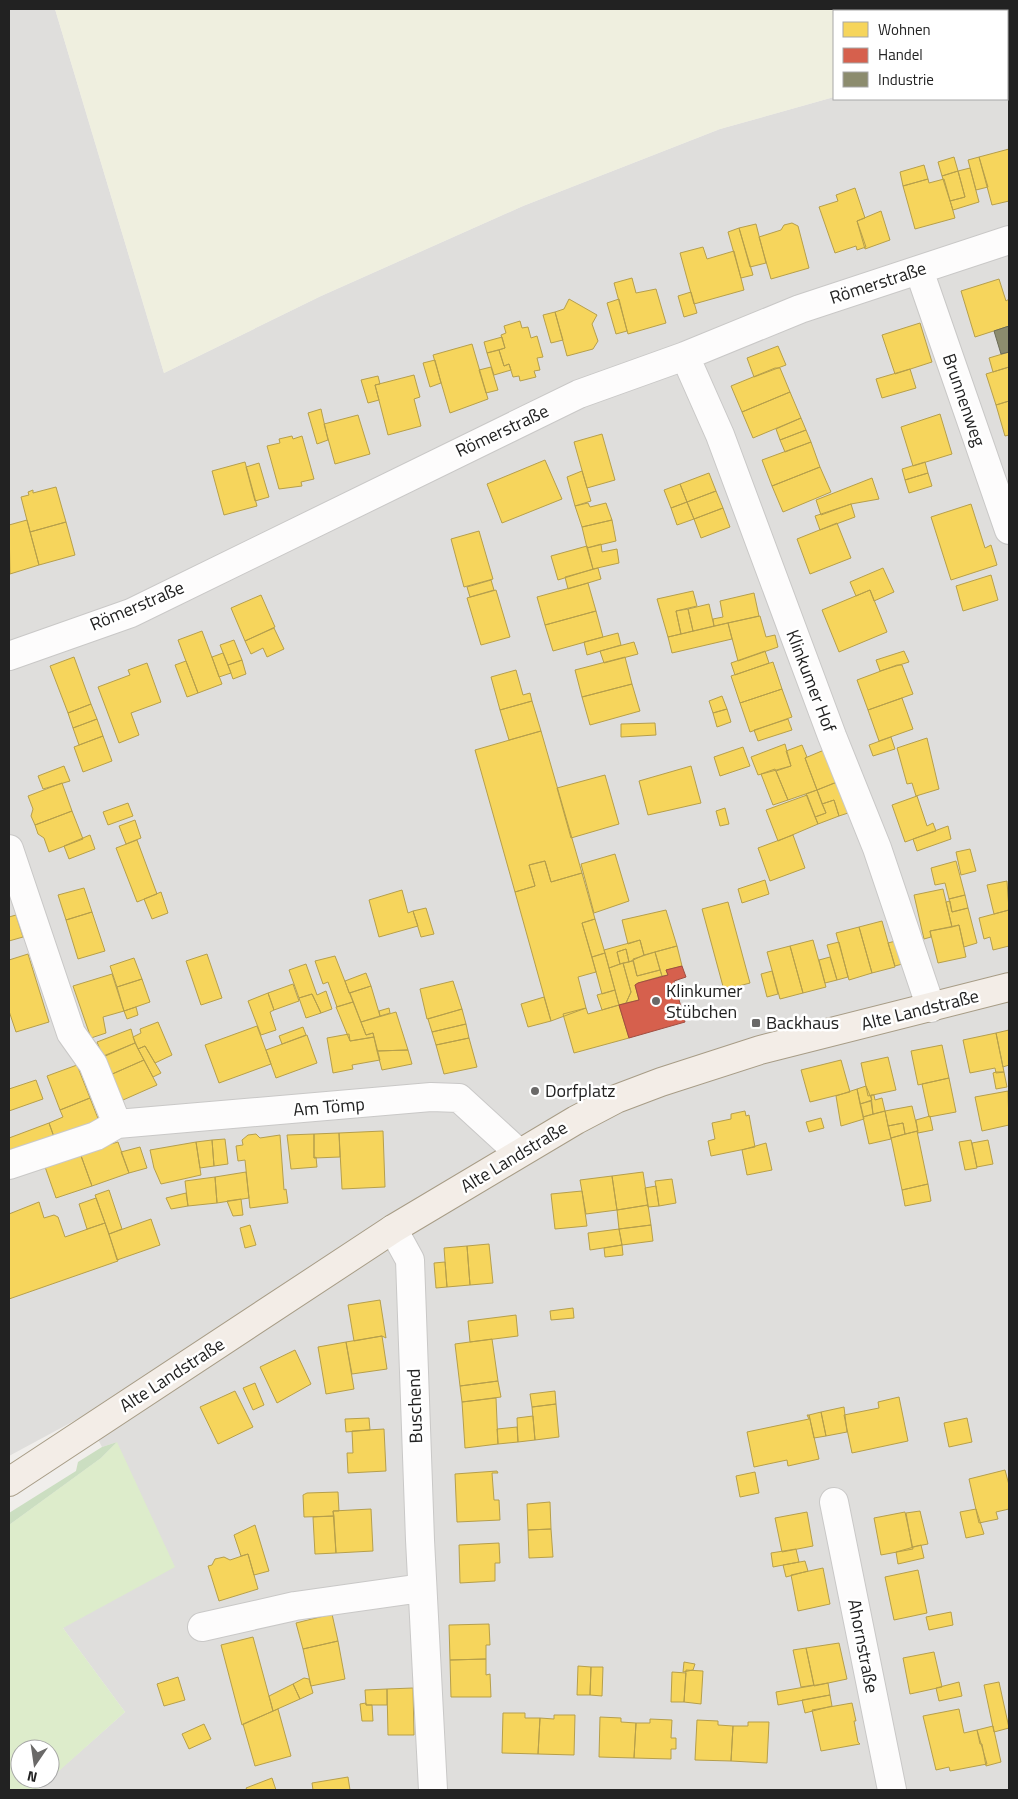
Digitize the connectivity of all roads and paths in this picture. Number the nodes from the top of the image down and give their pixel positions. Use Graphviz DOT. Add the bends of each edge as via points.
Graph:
graph roads {
  1 [pos="1009,240"];
  2 [pos="919,270"];
  3 [pos="685,356"];
  4 [pos="1009,530"];
  5 [pos="9,656"];
  6 [pos="9,849"];
  7 [pos="1009,987"];
  8 [pos="931,1008"];
  9 [pos="117,1124"];
  10 [pos="519,1153"];
  11 [pos="9,1165"];
  12 [pos="393,1229"];
  13 [pos="9,1482"];
  14 [pos="834,1502"];
  15 [pos="422,1588"];
  16 [pos="202,1627"];
  17 [pos="433,1790"];
  18 [pos="892,1790"];
  1 -- 2 [label="street, Römerstraße"];
  2 -- 3 [label="street, Römerstraße" via="800,309"];
  2 -- 4 [label="street, Brunnenweg"];
  3 -- 5 [label="street, Römerstraße" via="579,394 131,613"];
  3 -- 8 [label="street, Klinkumer Hof" via="720,435 877,848"];
  6 -- 9 [label="street" via="71,1033 93,1064"];
  7 -- 8 [label="main road, Alte Landstraße"];
  8 -- 10 [label="main road, Alte Landstraße" via="800,1039 661,1082 584,1116"];
  9 -- 10 [label="street, Am Tömp" via="431,1097 459,1098"];
  9 -- 11 [label="street, Am Tömp" via="96,1136"];
  10 -- 12 [label="main road, Alte Landstraße"];
  12 -- 13 [label="main road, Alte Landstraße"];
  12 -- 15 [label="street, Buschend" via="410,1260"];
  14 -- 18 [label="street, Ahornstraße"];
  15 -- 16 [label="street" via="295,1606"];
  15 -- 17 [label="street, Buschend"];
}
